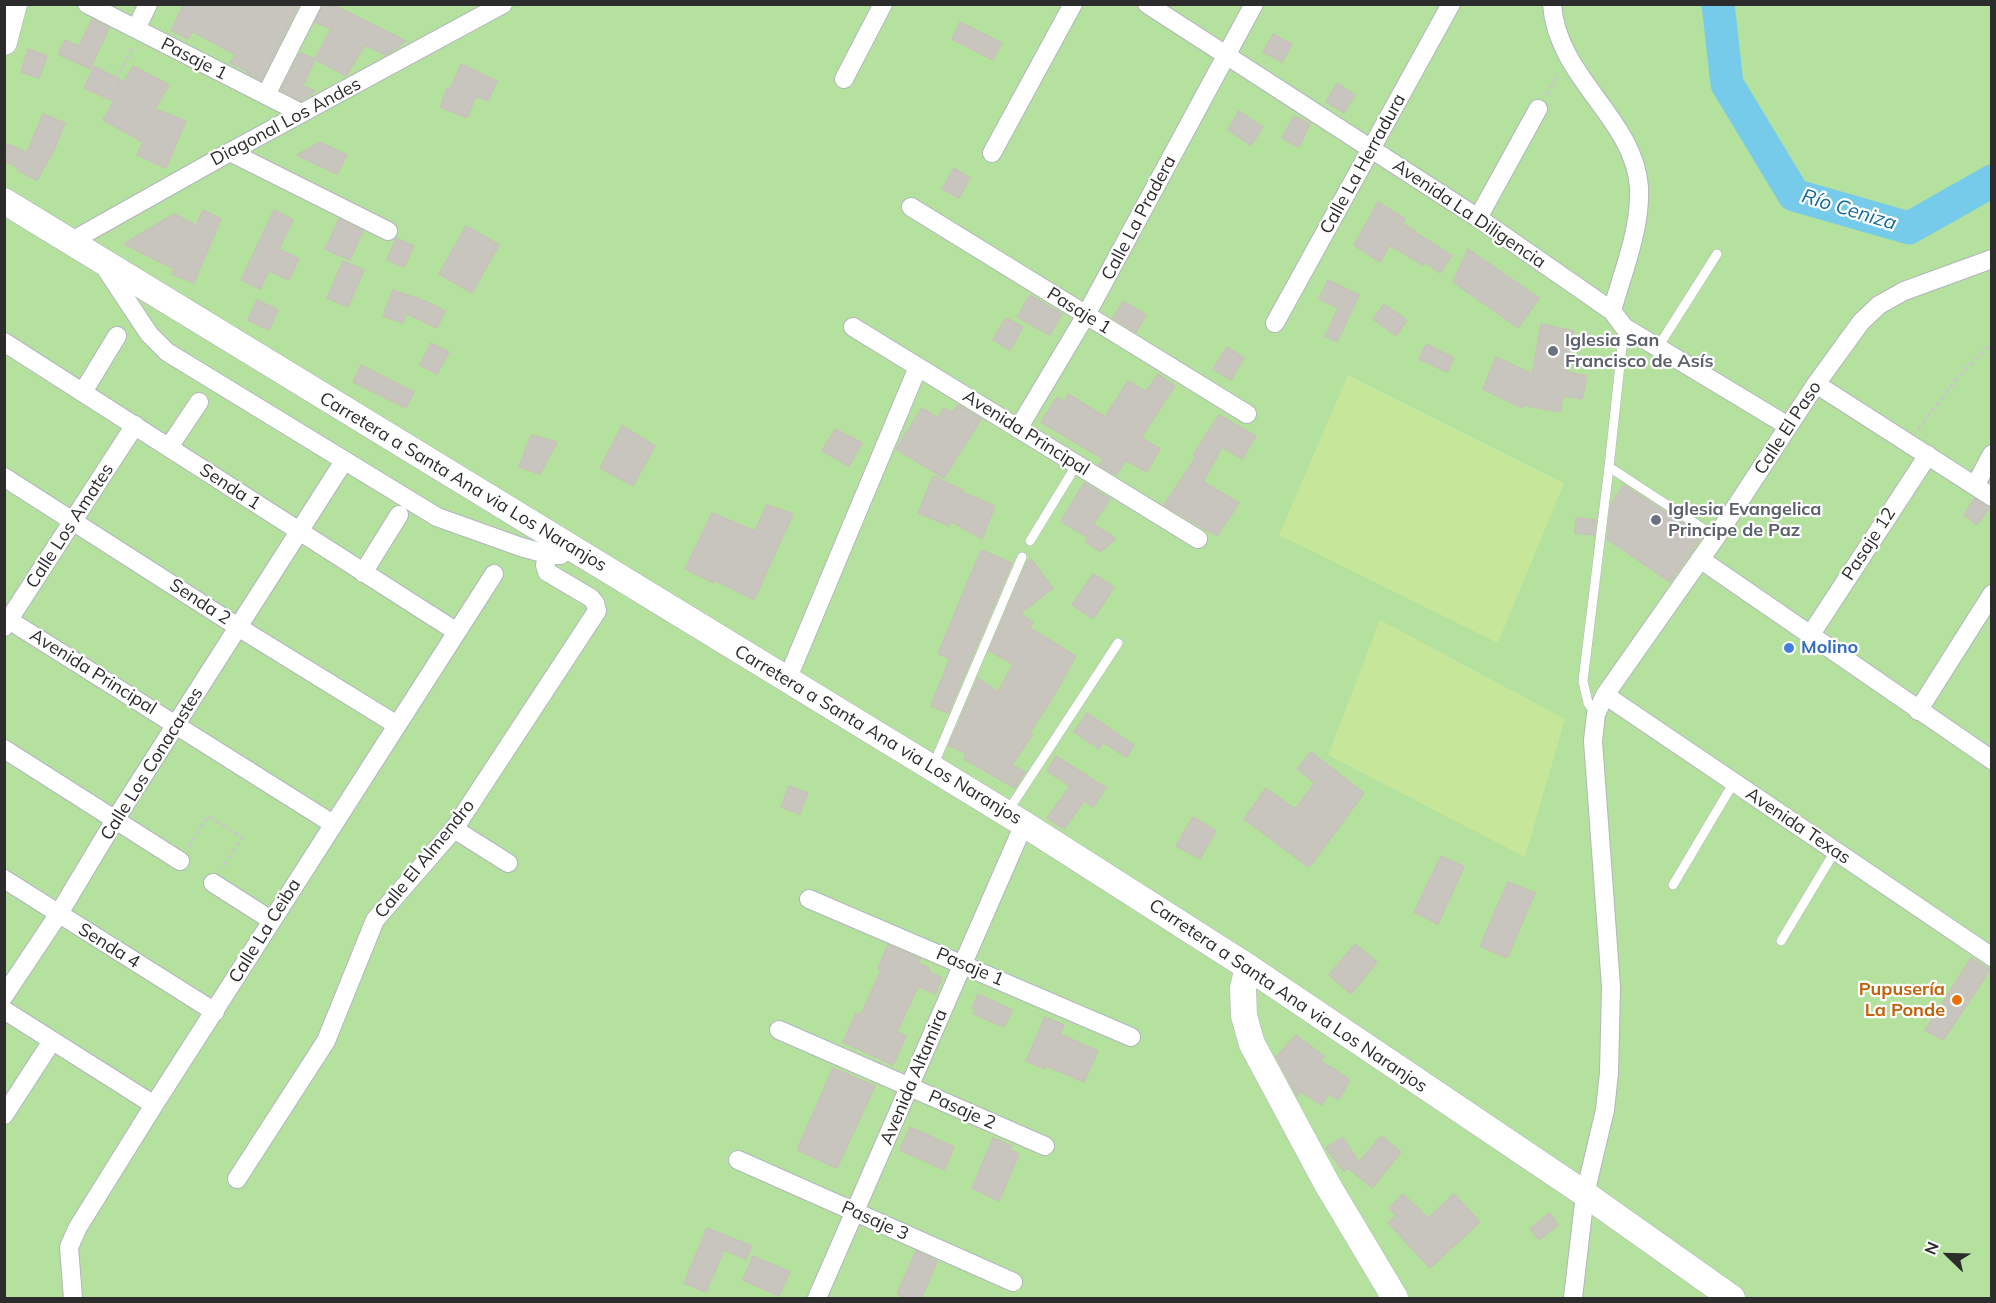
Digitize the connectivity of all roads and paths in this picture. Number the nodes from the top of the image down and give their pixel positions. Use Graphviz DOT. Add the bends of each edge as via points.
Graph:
graph roads {
  1 [pos="14,4"];
  2 [pos="87,4"];
  3 [pos="148,4"];
  4 [pos="312,4"];
  5 [pos="503,4"];
  6 [pos="883,4"];
  7 [pos="1073,4"];
  8 [pos="1147,4"];
  9 [pos="1254,4"];
  10 [pos="1451,4"];
  11 [pos="1552,4"];
  12 [pos="139,31"];
  13 [pos="4,42"];
  14 [pos="1227,54"];
  15 [pos="1568,57"];
  16 [pos="844,79"];
  17 [pos="266,95"];
  18 [pos="105,99"];
  19 [pos="1538,109"];
  20 [pos="301,113"];
  21 [pos="1371,149"];
  22 [pos="230,152"];
  23 [pos="992,153"];
  24 [pos="4,201"];
  25 [pos="911,207"];
  26 [pos="1478,218"];
  27 [pos="388,231"];
  28 [pos="70,242"];
  29 [pos="1717,254"];
  30 [pos="100,259"];
  31 [pos="1992,260"];
  32 [pos="1612,311"];
  33 [pos="1086,315"];
  34 [pos="1275,323"];
  35 [pos="853,327"];
  36 [pos="1624,327"];
  37 [pos="117,336"];
  38 [pos="4,342"];
  39 [pos="1992,343"];
  40 [pos="1658,347"];
  41 [pos="918,367"];
  42 [pos="1816,384"];
  43 [pos="83,392"];
  44 [pos="199,402"];
  45 [pos="1247,414"];
  46 [pos="135,425"];
  47 [pos="1788,426"];
  48 [pos="1018,429"];
  49 [pos="1908,442"];
  50 [pos="169,447"];
  51 [pos="1928,454"];
  52 [pos="1992,454"];
  53 [pos="344,461"];
  54 [pos="1077,464"];
  55 [pos="1609,467"];
  56 [pos="4,477"];
  57 [pos="1975,486"];
  58 [pos="1992,497"];
  59 [pos="399,515"];
  60 [pos="74,521"];
  61 [pos="299,532"];
  62 [pos="1716,537"];
  63 [pos="1198,539"];
  64 [pos="1030,541"];
  65 [pos="550,555"];
  66 [pos="584,555"];
  67 [pos="1022,557"];
  68 [pos="1700,559"];
  69 [pos="363,573"];
  70 [pos="494,574"];
  71 [pos="1992,594"];
  72 [pos="6,621"];
  73 [pos="238,627"];
  74 [pos="456,632"];
  75 [pos="1810,634"];
  76 [pos="1118,643"];
  77 [pos="787,680"];
  78 [pos="1605,695"];
  79 [pos="1918,711"];
  80 [pos="1596,714"];
  81 [pos="176,725"];
  82 [pos="397,725"];
  83 [pos="4,749"];
  84 [pos="1992,760"];
  85 [pos="932,768"];
  86 [pos="1734,782"];
  87 [pos="1015,819"];
  88 [pos="116,820"];
  89 [pos="333,824"];
  90 [pos="454,829"];
  91 [pos="1835,851"];
  92 [pos="180,861"];
  93 [pos="508,863"];
  94 [pos="4,879"];
  95 [pos="213,883"];
  96 [pos="1673,885"];
  97 [pos="809,899"];
  98 [pos="58,915"];
  99 [pos="271,920"];
  100 [pos="1781,941"];
  101 [pos="1992,957"];
  102 [pos="963,964"];
  103 [pos="1248,967"];
  104 [pos="4,996"];
  105 [pos="4,1010"];
  106 [pos="215,1012"];
  107 [pos="779,1030"];
  108 [pos="1131,1037"];
  109 [pos="52,1041"];
  110 [pos="910,1087"];
  111 [pos="154,1105"];
  112 [pos="4,1115"];
  113 [pos="1045,1146"];
  114 [pos="738,1160"];
  115 [pos="237,1179"];
  116 [pos="1585,1194"];
  117 [pos="855,1212"];
  118 [pos="1013,1282"];
  119 [pos="73,1299"];
  120 [pos="817,1299"];
  121 [pos="1395,1299"];
  122 [pos="1573,1299"];
  123 [pos="1732,1299"];
  1 -- 13 [label="main road"];
  2 -- 12 [label="street, Pasaje 1"];
  3 -- 12 [label="street"];
  4 -- 17 [label="street"];
  5 -- 20 [label="street, Diagonal Los Andes"];
  6 -- 16 [label="street"];
  7 -- 23 [label="street"];
  8 -- 14 [label="street, Avenida La Diligencia"];
  9 -- 14 [label="street, Calle La Pradera"];
  10 -- 21 [label="street, Calle La Herradura"];
  11 -- 15 [label="street" via="1561,45"];
  12 -- 17 [label="street, Pasaje 1"];
  12 -- 18 [label="path"];
  14 -- 21 [label="street, Avenida La Diligencia"];
  14 -- 33 [label="street, Calle La Pradera"];
  15 -- 19 [label="path"];
  15 -- 32 [label="street" via="1629,149 1639,186 1637,224"];
  17 -- 20 [label="street, Pasaje 1"];
  19 -- 26 [label="street"];
  20 -- 22 [label="street, Diagonal Los Andes"];
  21 -- 26 [label="street, Avenida La Diligencia"];
  21 -- 34 [label="street, Calle La Herradura"];
  22 -- 27 [label="street"];
  22 -- 28 [label="street, Diagonal Los Andes"];
  24 -- 28 [label="main road, Carretera a Santa Ana via Los Naranjos"];
  25 -- 33 [label="street, Pasaje 1"];
  26 -- 32 [label="street, Avenida La Diligencia"];
  28 -- 30 [label="main road, Carretera a Santa Ana via Los Naranjos"];
  29 -- 40 [label="lane"];
  30 -- 53 [label="street" via="149,334 167,352"];
  30 -- 66 [label="main road, Carretera a Santa Ana via Los Naranjos"];
  31 -- 42 [label="street, Calle El Paso" via="1904,291 1879,305 1861,321"];
  32 -- 36 [label="street, Avenida La Diligencia"];
  33 -- 45 [label="street, Pasaje 1"];
  33 -- 48 [label="street, Calle La Pradera"];
  35 -- 41 [label="street, Avenida Principal"];
  36 -- 40 [label="street, Avenida La Diligencia"];
  36 -- 55 [label="lane"];
  37 -- 43 [label="street"];
  38 -- 43 [label="street, Senda 1"];
  39 -- 49 [label="path" via="1960,375"];
  40 -- 47 [label="street, Avenida La Diligencia"];
  41 -- 48 [label="street, Avenida Principal"];
  41 -- 77 [label="street"];
  42 -- 47 [label="street, Calle El Paso"];
  42 -- 49 [label="street"];
  43 -- 46 [label="street, Senda 1"];
  44 -- 50 [label="street"];
  46 -- 50 [label="street, Senda 1"];
  46 -- 60 [label="street, Calle Los Amates"];
  47 -- 62 [label="street, Calle El Paso"];
  48 -- 54 [label="street, Avenida Principal"];
  49 -- 51 [label="street"];
  50 -- 61 [label="street, Senda 1"];
  51 -- 57 [label="street"];
  51 -- 75 [label="street, Pasaje 12"];
  52 -- 57 [label="street"];
  53 -- 61 [label="street, Calle Los Conacastes"];
  53 -- 65 [label="street" via="437,517"];
  54 -- 63 [label="street, Avenida Principal"];
  54 -- 64 [label="lane"];
  55 -- 62 [label="lane"];
  55 -- 80 [label="lane" via="1583,681 1588,703"];
  56 -- 60 [label="street, Senda 2"];
  57 -- 58 [label="street"];
  59 -- 69 [label="street"];
  60 -- 72 [label="street, Calle Los Amates"];
  60 -- 73 [label="street, Senda 2"];
  61 -- 69 [label="street, Senda 1"];
  61 -- 73 [label="street, Calle Los Conacastes"];
  62 -- 68 [label="street, Calle El Paso"];
  65 -- 66 [label="street"];
  65 -- 90 [label="street, Calle El Almendro" via="545,565 547,572 591,598 597,611"];
  66 -- 77 [label="main road, Carretera a Santa Ana via Los Naranjos"];
  67 -- 85 [label="lane"];
  68 -- 75 [label="street"];
  68 -- 78 [label="street, Calle El Paso"];
  69 -- 74 [label="street, Senda 1"];
  70 -- 74 [label="street, Calle La Ceiba"];
  71 -- 79 [label="street"];
  72 -- 81 [label="street, Avenida Principal"];
  73 -- 81 [label="street, Calle Los Conacastes"];
  73 -- 82 [label="street, Senda 2"];
  74 -- 82 [label="street, Calle La Ceiba"];
  75 -- 79 [label="street"];
  76 -- 87 [label="lane"];
  77 -- 85 [label="main road, Carretera a Santa Ana via Los Naranjos"];
  78 -- 80 [label="street, Calle El Paso"];
  78 -- 86 [label="street, Avenida Texas"];
  79 -- 84 [label="street"];
  80 -- 116 [label="street, Calle El Paso" via="1593,741 1611,987 1605,1110"];
  81 -- 88 [label="street, Calle Los Conacastes"];
  81 -- 89 [label="street, Avenida Principal"];
  82 -- 89 [label="street, Calle La Ceiba"];
  83 -- 88 [label="street"];
  85 -- 87 [label="main road, Carretera a Santa Ana via Los Naranjos"];
  86 -- 91 [label="street, Avenida Texas"];
  86 -- 96 [label="lane"];
  87 -- 102 [label="street, Avenida Altamira" via="1010,854"];
  87 -- 103 [label="main road, Carretera a Santa Ana via Los Naranjos"];
  88 -- 92 [label="street"];
  88 -- 98 [label="street, Calle Los Conacastes"];
  89 -- 99 [label="street, Calle La Ceiba"];
  90 -- 93 [label="street"];
  90 -- 115 [label="street, Calle El Almendro" via="375,920 326,1041"];
  91 -- 100 [label="lane"];
  91 -- 101 [label="street, Avenida Texas"];
  92 -- 95 [label="path" via="208,816 242,837"];
  94 -- 98 [label="street, Senda 4"];
  95 -- 99 [label="street"];
  97 -- 102 [label="street, Pasaje 1"];
  98 -- 104 [label="street, Calle Los Conacastes"];
  98 -- 106 [label="street, Senda 4"];
  99 -- 106 [label="street, Calle La Ceiba"];
  102 -- 108 [label="street, Pasaje 1"];
  102 -- 110 [label="street, Avenida Altamira"];
  103 -- 116 [label="main road, Carretera a Santa Ana via Los Naranjos"];
  103 -- 121 [label="main road" via="1243,988 1244,1016 1252,1044 1327,1184"];
  105 -- 109 [label="street"];
  106 -- 111 [label="street, Calle La Ceiba"];
  107 -- 110 [label="street, Pasaje 2"];
  109 -- 111 [label="street"];
  109 -- 112 [label="street"];
  110 -- 113 [label="street, Pasaje 2"];
  110 -- 117 [label="street, Avenida Altamira"];
  111 -- 119 [label="street, Calle La Ceiba" via="69,1247"];
  114 -- 117 [label="street, Pasaje 3"];
  116 -- 122 [label="street, Calle El Paso"];
  116 -- 123 [label="main road, Carretera a Santa Ana via Los Naranjos"];
  117 -- 118 [label="street, Pasaje 3"];
  117 -- 120 [label="street, Avenida Altamira"];
}
